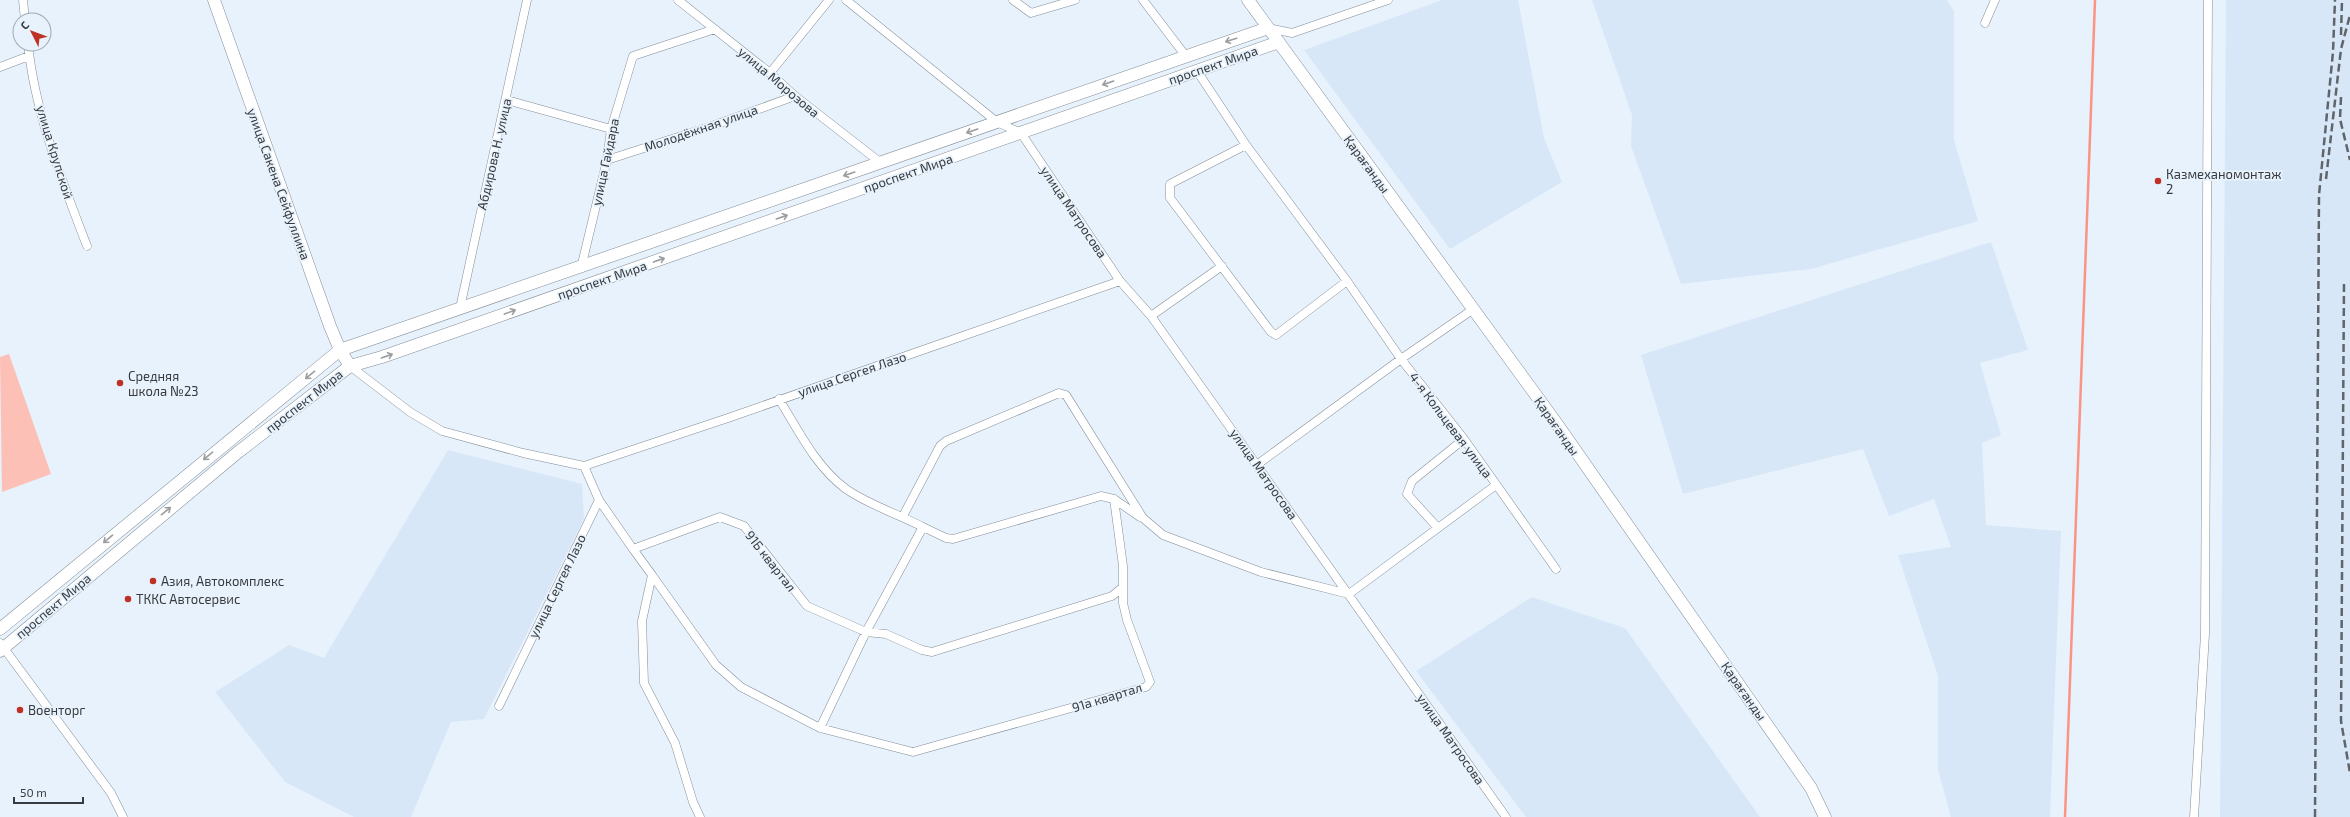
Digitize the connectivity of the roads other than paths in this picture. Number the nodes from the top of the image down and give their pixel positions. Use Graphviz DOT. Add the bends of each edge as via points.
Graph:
graph roads {
  1 [pos="23,0"];
  2 [pos="214,0"];
  3 [pos="527,0"];
  4 [pos="678,0"];
  5 [pos="829,0"];
  6 [pos="846,0"];
  7 [pos="1013,0"];
  8 [pos="1075,0"];
  9 [pos="1143,0"];
  10 [pos="1248,0"];
  11 [pos="1388,0"];
  12 [pos="1995,0"];
  13 [pos="2208,0"];
  14 [pos="25,12"];
  15 [pos="1985,23"];
  16 [pos="1268,28"];
  17 [pos="715,29"];
  18 [pos="1292,33"];
  19 [pos="1279,42"];
  20 [pos="29,52"];
  21 [pos="1185,55"];
  22 [pos="29,56"];
  23 [pos="0,67"];
  24 [pos="1197,71"];
  25 [pos="770,73"];
  26 [pos="795,96"];
  27 [pos="507,100"];
  28 [pos="997,122"];
  29 [pos="611,129"];
  30 [pos="1021,133"];
  31 [pos="1246,145"];
  32 [pos="607,160"];
  33 [pos="881,163"];
  34 [pos="87,246"];
  35 [pos="1222,266"];
  36 [pos="581,268"];
  37 [pos="1120,281"];
  38 [pos="1347,281"];
  39 [pos="460,308"];
  40 [pos="1472,310"];
  41 [pos="1151,316"];
  42 [pos="340,350"];
  43 [pos="1401,359"];
  44 [pos="350,366"];
  45 [pos="779,399"];
  46 [pos="1464,439"];
  47 [pos="1258,464"];
  48 [pos="584,466"];
  49 [pos="1496,485"];
  50 [pos="1114,499"];
  51 [pos="599,500"];
  52 [pos="903,516"];
  53 [pos="1142,518"];
  54 [pos="922,527"];
  55 [pos="1438,528"];
  56 [pos="633,549"];
  57 [pos="1556,568"];
  58 [pos="652,575"];
  59 [pos="1123,587"];
  60 [pos="1349,594"];
  61 [pos="0,628"];
  62 [pos="866,632"];
  63 [pos="1,647"];
  64 [pos="499,706"];
  65 [pos="820,728"];
  66 [pos="122,817"];
  67 [pos="700,817"];
  68 [pos="1506,817"];
  69 [pos="1825,817"];
  70 [pos="2194,817"];
  1 -- 14 [label="street"];
  2 -- 42 [label="main road, улица Сакена Сейфуллина"];
  3 -- 27 [label="street, Абдирова Н. улица"];
  4 -- 17 [label="street, улица Морозова"];
  5 -- 25 [label="street"];
  6 -- 28 [label="street"];
  7 -- 8 [label="street" via="1030,14"];
  9 -- 21 [label="street"];
  10 -- 16 [label="main road, Қарағанды"];
  11 -- 18 [label="street"];
  12 -- 15 [label="street"];
  13 -- 70 [label="street" via="2205,634"];
  16 -- 18 [label="street"];
  16 -- 19 [label="main road, Қарағанды"];
  16 -- 21 [label="main road, проспект Мира, one-way"];
  17 -- 25 [label="street, улица Морозова"];
  17 -- 29 [label="street, улица Гайдара" via="633,56"];
  18 -- 19 [label="street"];
  19 -- 24 [label="main road, проспект Мира"];
  19 -- 40 [label="main road, Қарағанды"];
  20 -- 22 [label="street, улица Крупской"];
  21 -- 28 [label="main road, проспект Мира, one-way"];
  22 -- 23 [label="street"];
  22 -- 34 [label="street, улица Крупской" via="44,120 64,186"];
  24 -- 30 [label="main road, проспект Мира"];
  24 -- 31 [label="street, 4-я Кольцевая улица"];
  25 -- 26 [label="street, улица Морозова"];
  26 -- 32 [label="street, Молодёжная улица"];
  26 -- 33 [label="street, улица Морозова"];
  27 -- 29 [label="street"];
  27 -- 39 [label="street, Абдирова Н. улица" via="482,201"];
  28 -- 30 [label="street"];
  28 -- 33 [label="main road, проспект Мира, one-way"];
  29 -- 32 [label="street, улица Гайдара"];
  30 -- 37 [label="street, улица Матросова"];
  44 -- 30 [label="main road, проспект Мира, one-way" via="382,358"];
  31 -- 35 [label="street" via="1170,184 1170,198"];
  31 -- 38 [label="street, 4-я Кольцевая улица"];
  32 -- 36 [label="street, улица Гайдара"];
  33 -- 36 [label="main road, проспект Мира, one-way"];
  35 -- 38 [label="street" via="1271,332 1276,335"];
  35 -- 41 [label="street"];
  36 -- 39 [label="main road, проспект Мира"];
  37 -- 41 [label="street, улица Матросова"];
  37 -- 45 [label="street, улица Сергея Лазо"];
  38 -- 43 [label="street, 4-я Кольцевая улица"];
  39 -- 42 [label="main road, проспект Мира"];
  40 -- 43 [label="street"];
  40 -- 69 [label="main road, Қарағанды" via="1557,424 1680,599 1811,788"];
  41 -- 47 [label="street, улица Матросова"];
  42 -- 44 [label="main road, улица Сакена Сейфуллина"];
  42 -- 61 [label="main road, проспект Мира, one-way"];
  43 -- 46 [label="street, 4-я Кольцевая улица"];
  43 -- 47 [label="street"];
  44 -- 48 [label="street" via="410,412 442,431"];
  63 -- 44 [label="main road, проспект Мира, one-way" via="237,453"];
  45 -- 48 [label="street, улица Сергея Лазо"];
  45 -- 52 [label="street" via="814,455 833,478 854,494"];
  46 -- 49 [label="street, 4-я Кольцевая улица"];
  46 -- 55 [label="street" via="1412,481 1409,487 1408,494"];
  47 -- 60 [label="street, улица Матросова"];
  48 -- 51 [label="street"];
  49 -- 55 [label="street"];
  49 -- 57 [label="street, 4-я Кольцевая улица"];
  50 -- 53 [label="street"];
  50 -- 54 [label="street" via="1101,496 953,539"];
  50 -- 59 [label="street" via="1122,549"];
  51 -- 56 [label="street"];
  51 -- 64 [label="street, улица Сергея Лазо"];
  52 -- 53 [label="street" via="940,446 946,441 1059,393 1066,395"];
  52 -- 54 [label="street"];
  53 -- 60 [label="street" via="1163,535 1206,553 1261,572"];
  54 -- 62 [label="street"];
  55 -- 60 [label="street"];
  56 -- 58 [label="street"];
  56 -- 62 [label="street, 91Б квартал" via="720,516 744,526 807,606"];
  58 -- 65 [label="street" via="716,665 741,687"];
  58 -- 67 [label="street" via="642,621 644,683 675,742"];
  59 -- 62 [label="street" via="1112,596 932,652 886,634"];
  59 -- 65 [label="street, 91а квартал" via="1127,620 1150,682 1146,687 913,752"];
  60 -- 68 [label="street, улица Матросова"];
  62 -- 65 [label="street"];
  63 -- 66 [label="street" via="111,793"];
}
